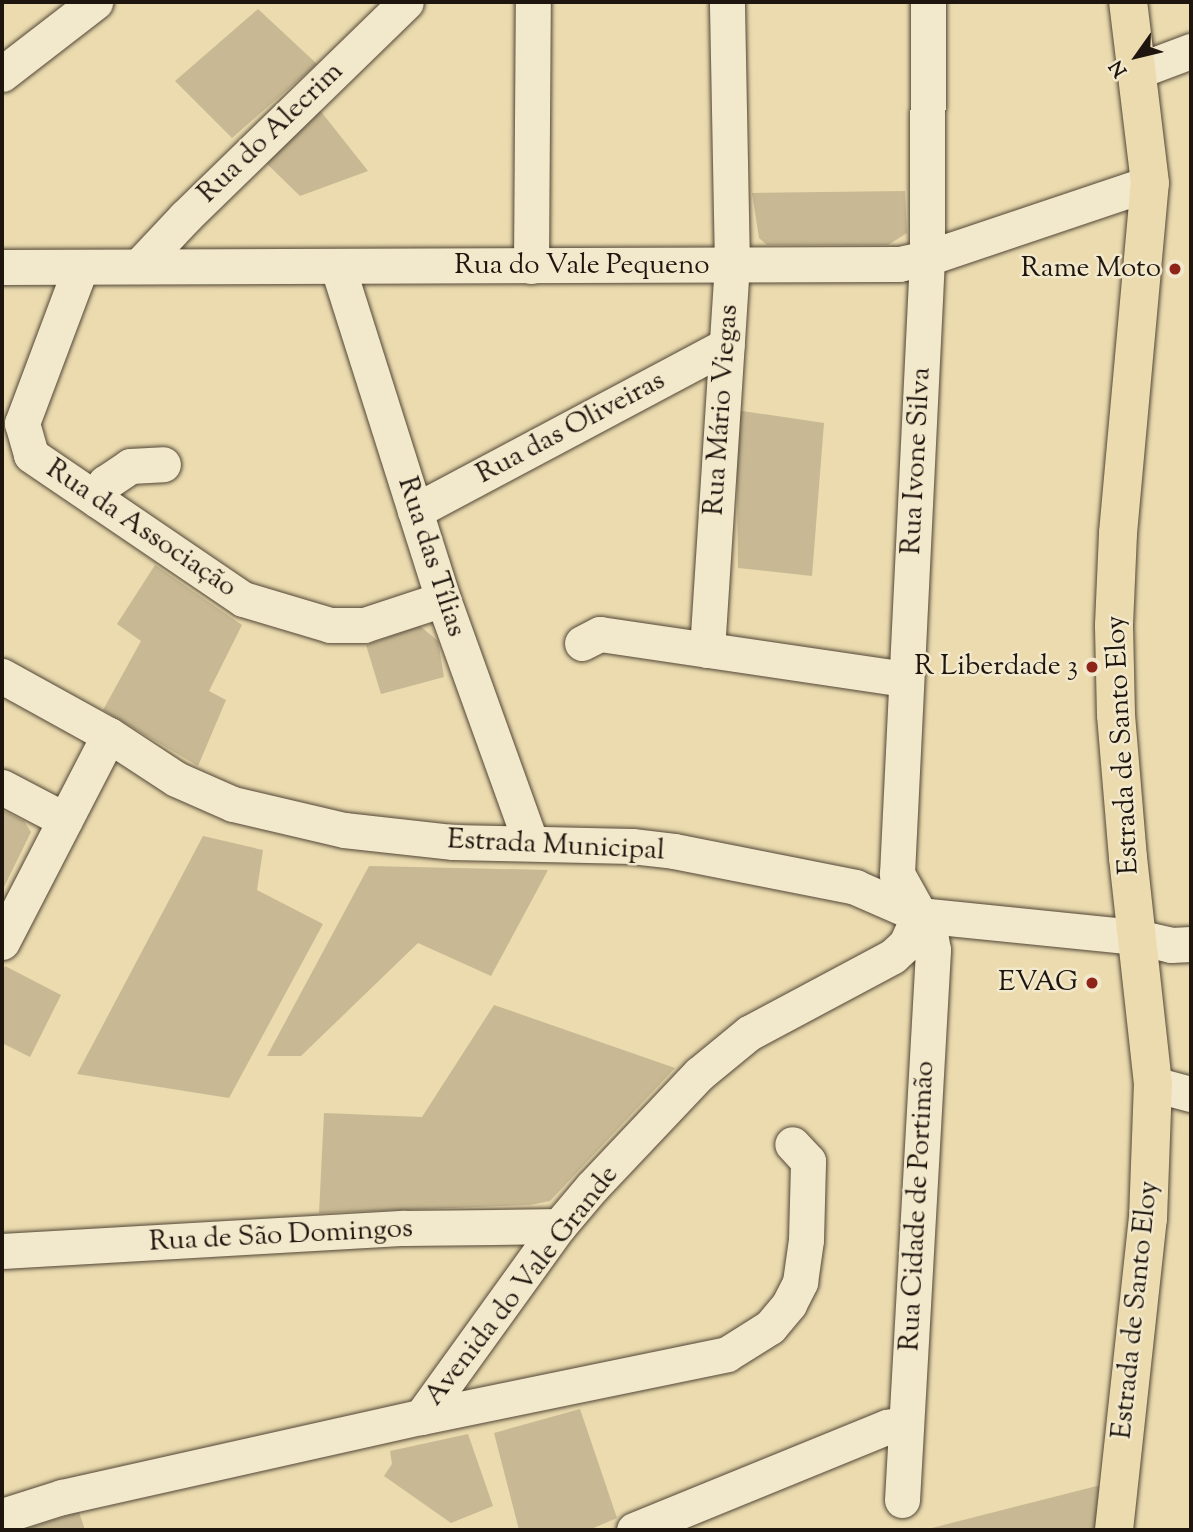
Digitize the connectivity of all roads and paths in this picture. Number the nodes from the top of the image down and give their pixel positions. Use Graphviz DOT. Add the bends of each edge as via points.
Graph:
graph roads {
  1 [pos="95,2"];
  2 [pos="406,2"];
  3 [pos="533,2"];
  4 [pos="727,2"];
  5 [pos="928,2"];
  6 [pos="1128,2"];
  7 [pos="1191,51"];
  8 [pos="1135,72"];
  9 [pos="2,74"];
  10 [pos="1150,183"];
  11 [pos="927,258"];
  12 [pos="139,266"];
  13 [pos="531,266"];
  14 [pos="732,266"];
  15 [pos="2,267"];
  16 [pos="338,268"];
  17 [pos="80,269"];
  18 [pos="727,345"];
  19 [pos="163,464"];
  20 [pos="97,500"];
  21 [pos="415,511"];
  22 [pos="443,599"];
  23 [pos="582,643"];
  24 [pos="707,650"];
  25 [pos="2,676"];
  26 [pos="906,679"];
  27 [pos="109,734"];
  28 [pos="2,787"];
  29 [pos="65,820"];
  30 [pos="531,843"];
  31 [pos="919,915"];
  32 [pos="1137,937"];
  33 [pos="2,942"];
  34 [pos="1191,944"];
  35 [pos="1153,1084"];
  36 [pos="1191,1094"];
  37 [pos="792,1144"];
  38 [pos="559,1226"];
  39 [pos="2,1251"];
  40 [pos="421,1417"];
  41 [pos="906,1423"];
  42 [pos="902,1500"];
  43 [pos="2,1517"];
  44 [pos="634,1530"];
  45 [pos="1114,1530"];
  1 -- 9 [label="street"];
  2 -- 12 [label="street, Rua do Alecrim"];
  3 -- 13 [label="street"];
  4 -- 14 [label="street, Rua Mário Viegas"];
  5 -- 11 [label="street, Rua Ivone Silva"];
  6 -- 8 [label="main road, Estrada de Santo Eloy"];
  7 -- 8 [label="street"];
  8 -- 10 [label="main road, Estrada de Santo Eloy"];
  10 -- 11 [label="street, Rua do Vale Pequeno"];
  10 -- 32 [label="main road, Estrada de Santo Eloy" via="1114,625 1116,715"];
  11 -- 14 [label="street, Rua do Vale Pequeno" via="899,264"];
  11 -- 26 [label="street, Rua Ivone Silva"];
  12 -- 16 [label="street, Rua do Vale Pequeno"];
  12 -- 17 [label="street, Rua do Vale Pequeno"];
  13 -- 14 [label="street, Rua do Vale Pequeno"];
  13 -- 16 [label="street, Rua do Vale Pequeno"];
  14 -- 18 [label="street, Rua Mário Viegas"];
  15 -- 17 [label="street, Rua do Vale Pequeno"];
  16 -- 21 [label="street, Rua das Tílias"];
  17 -- 20 [label="street, Rua da Associação" via="22,423 31,455"];
  18 -- 21 [label="street, Rua das Oliveiras"];
  18 -- 24 [label="street, Rua Mário Viegas"];
  19 -- 20 [label="street" via="130,466 105,483"];
  20 -- 22 [label="street, Rua da Associação" via="243,599 330,625 364,625"];
  21 -- 22 [label="street, Rua das Tílias"];
  22 -- 30 [label="street, Rua das Tílias"];
  23 -- 24 [label="street" via="600,634"];
  24 -- 26 [label="street"];
  25 -- 27 [label="street, Estrada Municipal"];
  26 -- 31 [label="street, Rua Ivone Silva" via="897,874"];
  27 -- 29 [label="street"];
  27 -- 30 [label="street, Estrada Municipal" via="176,779 233,804 389,837"];
  28 -- 29 [label="street"];
  29 -- 33 [label="street"];
  30 -- 31 [label="street, Estrada Municipal" via="674,851 855,887"];
  31 -- 32 [label="street, Estrada Municipal"];
  31 -- 38 [label="street, Avenida do Vale Grande" via="906,944 893,956 729,1047"];
  31 -- 41 [label="street, Rua Cidade de Portimão" via="930,933 933,950"];
  32 -- 34 [label="street, Estrada Municipal" via="1171,945"];
  32 -- 35 [label="main road, Estrada de Santo Eloy"];
  35 -- 36 [label="street"];
  35 -- 45 [label="main road, Estrada de Santo Eloy" via="1148,1219"];
  37 -- 40 [label="street" via="808,1161 806,1240 800,1282 770,1327 727,1354"];
  38 -- 39 [label="street, Rua de São Domingos" via="404,1228"];
  38 -- 40 [label="street, Avenida do Vale Grande"];
  40 -- 43 [label="street, Avenida do Vale Grande" via="62,1497"];
  41 -- 42 [label="street, Rua Cidade de Portimão"];
  41 -- 44 [label="street"];
}
